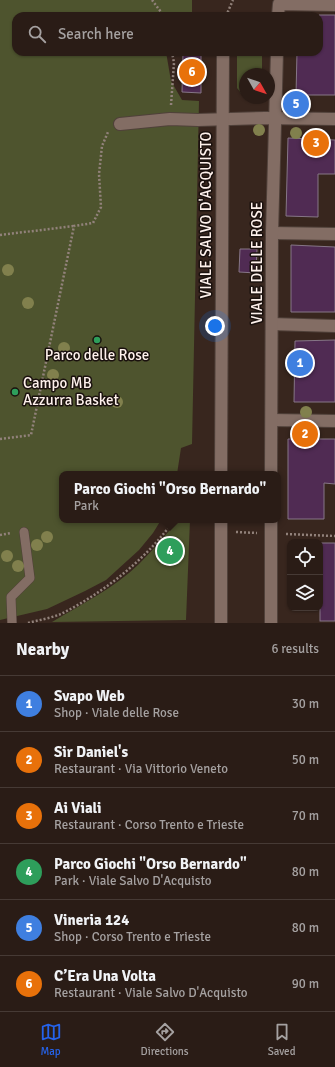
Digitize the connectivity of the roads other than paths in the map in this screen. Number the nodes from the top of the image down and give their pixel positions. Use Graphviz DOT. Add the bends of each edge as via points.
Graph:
graph roads {
  1 [pos="335,5"];
  2 [pos="278,10"];
  3 [pos="223,56"];
  4 [pos="277,56"];
  5 [pos="275,118"];
  6 [pos="222,119"];
  7 [pos="335,119"];
  8 [pos="120,124"];
  9 [pos="272,233"];
  10 [pos="335,234"];
  11 [pos="272,324"];
  12 [pos="335,326"];
  13 [pos="272,420"];
  14 [pos="335,421"];
  15 [pos="221,471"];
  16 [pos="271,471"];
  17 [pos="221,523"];
  18 [pos="271,523"];
  19 [pos="24,532"];
  20 [pos="12,623"];
  21 [pos="221,623"];
  22 [pos="271,623"];
  1 -- 2 [label="street"];
  3 -- 6 [label="street, VIALE SALVO D'ACQUISTO"];
  4 -- 5 [label="street, VIALE DELLE ROSE"];
  5 -- 6 [label="street"];
  5 -- 7 [label="street"];
  5 -- 9 [label="street, VIALE DELLE ROSE"];
  6 -- 8 [label="street" via="170,119"];
  6 -- 15 [label="street, VIALE SALVO D'ACQUISTO"];
  9 -- 10 [label="street"];
  9 -- 11 [label="street, VIALE DELLE ROSE"];
  11 -- 12 [label="street"];
  11 -- 13 [label="street, VIALE DELLE ROSE"];
  13 -- 14 [label="street"];
  13 -- 16 [label="street, VIALE DELLE ROSE"];
  17 -- 21 [label="street"];
  18 -- 22 [label="street"];
  19 -- 20 [label="lane" via="30,578 11,598"];
}
